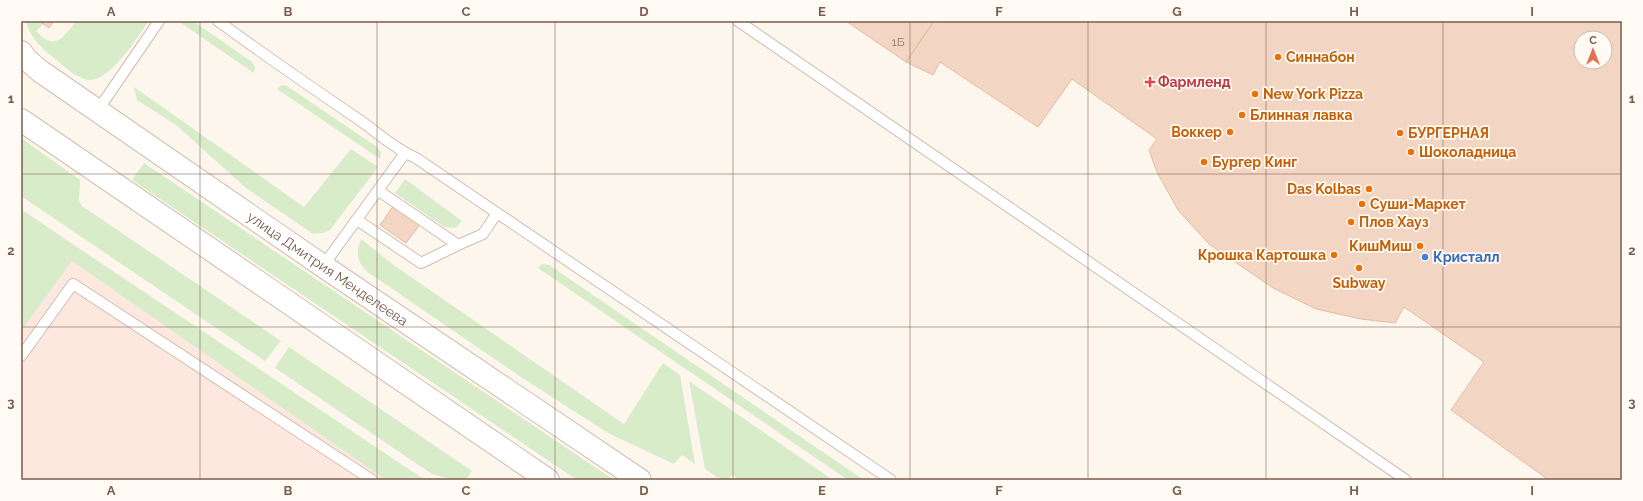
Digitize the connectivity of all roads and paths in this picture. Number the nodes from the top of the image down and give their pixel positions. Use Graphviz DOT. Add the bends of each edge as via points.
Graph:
graph roads {
  1 [pos="159,21"];
  2 [pos="218,21"];
  3 [pos="738,21"];
  4 [pos="21,52"];
  5 [pos="98,110"];
  6 [pos="21,120"];
  7 [pos="405,154"];
  8 [pos="379,190"];
  9 [pos="497,213"];
  10 [pos="357,220"];
  11 [pos="458,245"];
  12 [pos="323,266"];
  13 [pos="21,356"];
  14 [pos="372,480"];
  15 [pos="548,480"];
  16 [pos="640,480"];
  17 [pos="891,480"];
  18 [pos="1406,480"];
  1 -- 5 [label="lane"];
  2 -- 7 [label="lane"];
  3 -- 18 [label="lane"];
  4 -- 5 [label="street, улица Дмитрия Менделеева" via="40,71"];
  5 -- 12 [label="street, улица Дмитрия Менделеева"];
  6 -- 15 [label="street"];
  7 -- 8 [label="lane"];
  7 -- 9 [label="lane" via="416,158"];
  8 -- 10 [label="lane"];
  8 -- 11 [label="lane"];
  9 -- 11 [label="lane" via="483,234"];
  9 -- 17 [label="lane"];
  10 -- 11 [label="lane" via="421,263"];
  10 -- 12 [label="lane"];
  12 -- 16 [label="street, улица Дмитрия Менделеева"];
  13 -- 14 [label="lane" via="73,284"];
}
